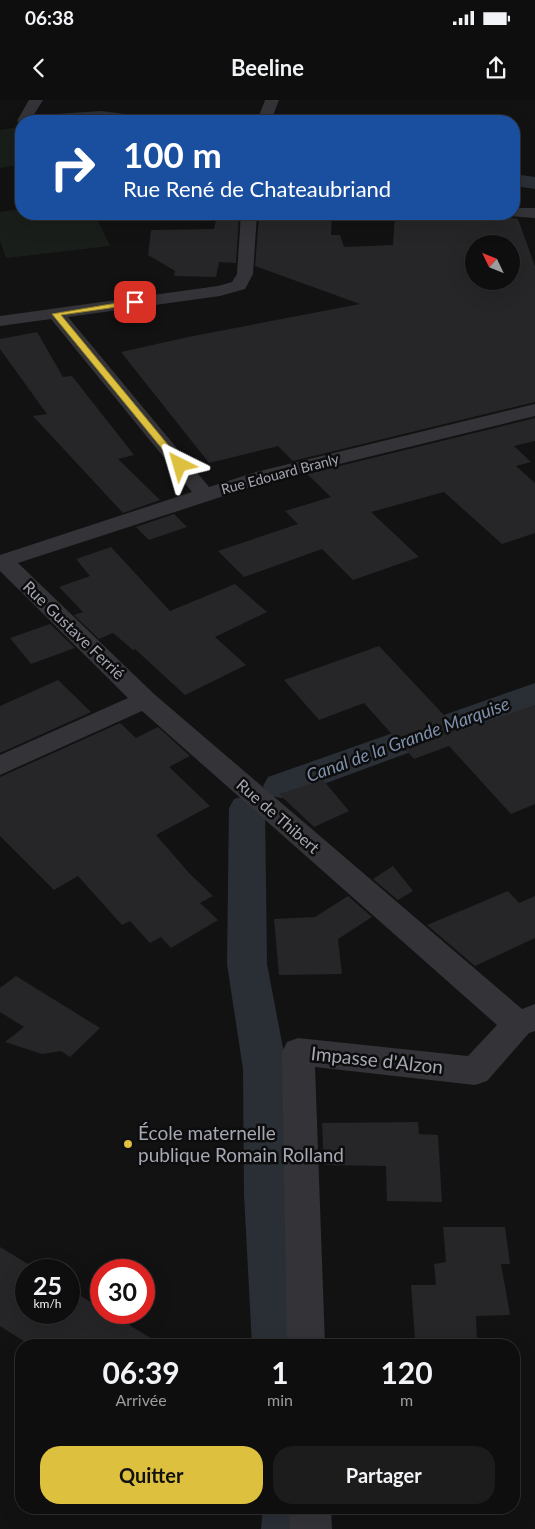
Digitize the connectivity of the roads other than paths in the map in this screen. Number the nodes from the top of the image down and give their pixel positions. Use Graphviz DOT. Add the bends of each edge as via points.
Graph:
graph roads {
  1 [pos="36,100"];
  2 [pos="272,100"];
  3 [pos="28,115"];
  4 [pos="266,115"];
  5 [pos="520,213"];
  6 [pos="535,213"];
  7 [pos="249,220"];
  8 [pos="56,314"];
  9 [pos="0,321"];
  10 [pos="535,410"];
  11 [pos="204,495"];
  12 [pos="1,561"];
  13 [pos="145,700"];
  14 [pos="0,766"];
  15 [pos="527,1021"];
  16 [pos="306,1339"];
  17 [pos="310,1514"];
  18 [pos="311,1529"];
  1 -- 3 [label="street"];
  2 -- 4 [label="street"];
  5 -- 6 [label="street"];
  7 -- 8 [label="street" via="245,274 239,285 220,291"];
  8 -- 9 [label="street"];
  8 -- 11 [label="street"];
  10 -- 11 [label="street, Rue Edouard Branly" via="263,476"];
  11 -- 12 [label="street, Rue Edouard Branly"];
  12 -- 13 [label="street, Rue Gustave Ferrié"];
  13 -- 14 [label="street"];
  13 -- 15 [label="street, Rue de Thibert"];
  15 -- 16 [label="street, Impasse d'Alzon" via="475,1071 298,1052"];
  17 -- 18 [label="street"];
}
